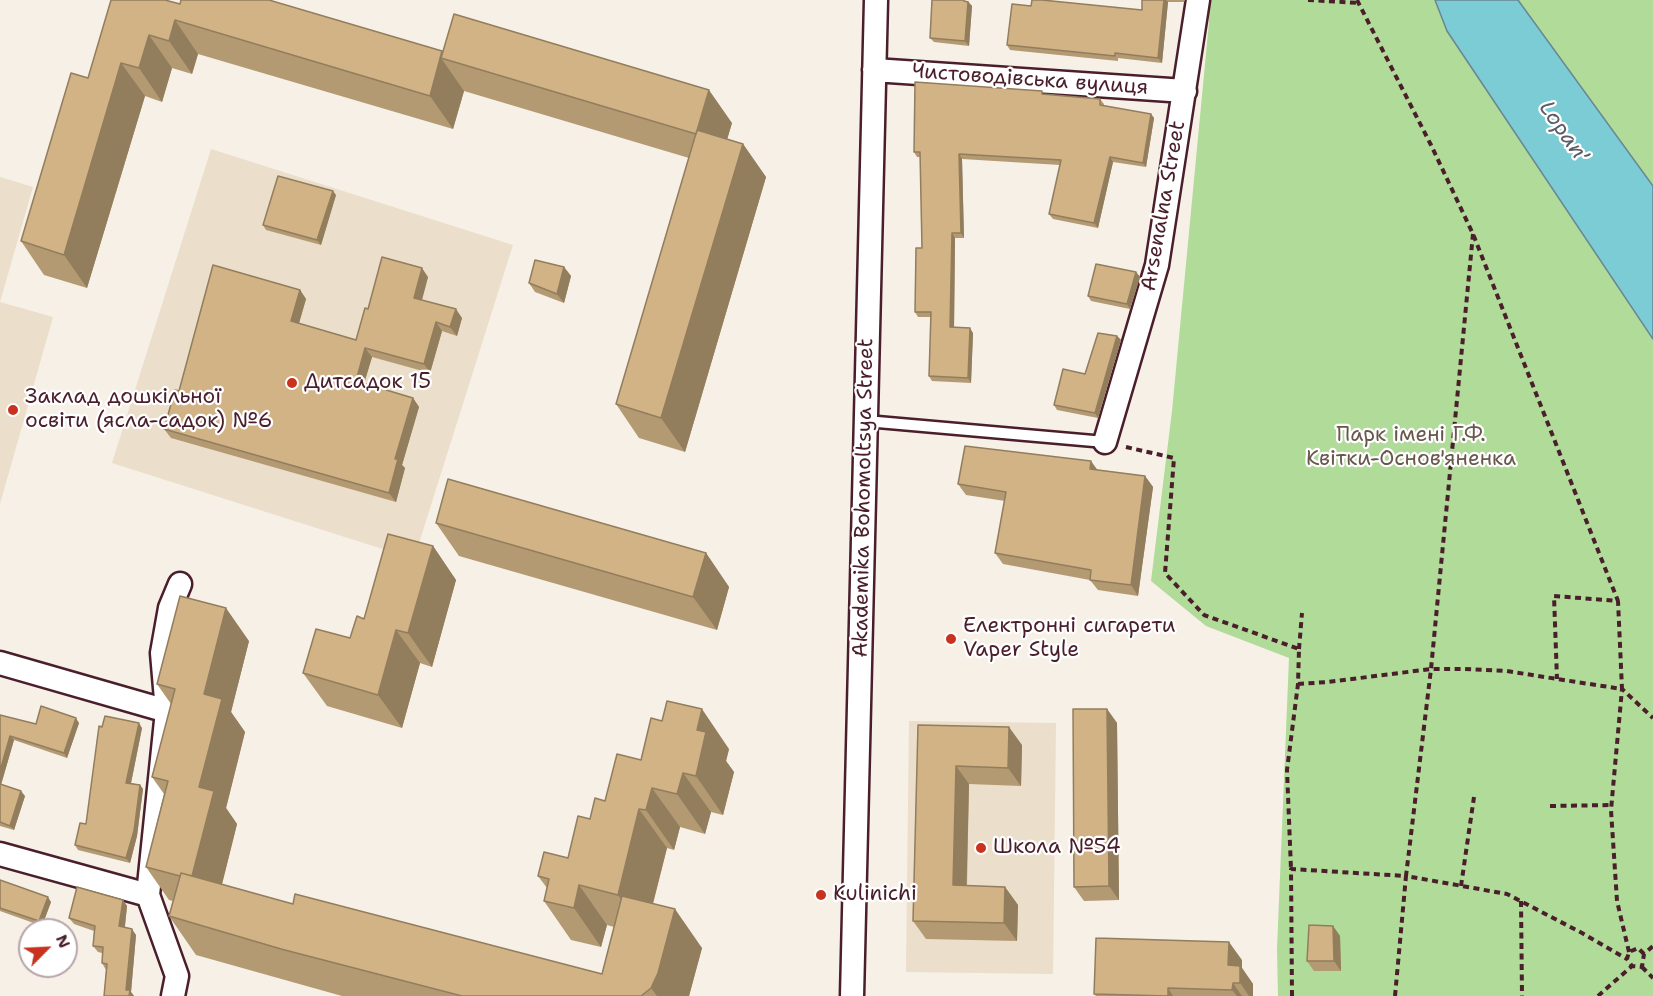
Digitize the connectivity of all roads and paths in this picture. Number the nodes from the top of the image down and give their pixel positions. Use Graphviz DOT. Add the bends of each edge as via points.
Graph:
graph roads {
  1 [pos="876,0"];
  2 [pos="1198,0"];
  3 [pos="1308,0"];
  4 [pos="1358,2"];
  5 [pos="874,70"];
  6 [pos="1185,91"];
  7 [pos="1473,234"];
  8 [pos="866,421"];
  9 [pos="1105,442"];
  10 [pos="180,584"];
  11 [pos="1618,601"];
  12 [pos="1302,613"];
  13 [pos="1299,649"];
  14 [pos="0,663"];
  15 [pos="1431,669"];
  16 [pos="1557,679"];
  17 [pos="1298,684"];
  18 [pos="1622,689"];
  19 [pos="166,711"];
  20 [pos="1653,718"];
  21 [pos="1474,798"];
  22 [pos="1611,805"];
  23 [pos="1550,806"];
  24 [pos="0,854"];
  25 [pos="1291,869"];
  26 [pos="1406,876"];
  27 [pos="1461,886"];
  28 [pos="148,895"];
  29 [pos="1521,901"];
  30 [pos="1653,946"];
  31 [pos="1629,952"];
  32 [pos="1644,954"];
  33 [pos="1627,959"];
  34 [pos="1632,966"];
  35 [pos="1642,967"];
  36 [pos="1653,978"];
  37 [pos="173,996"];
  38 [pos="852,996"];
  39 [pos="1292,996"];
  40 [pos="1395,996"];
  41 [pos="1522,996"];
  42 [pos="1598,996"];
  1 -- 5 [label="street, Akademika Bohomoltsya Street"];
  2 -- 6 [label="street, Arsenalna Street"];
  3 -- 4 [label="path"];
  4 -- 7 [label="path"];
  5 -- 6 [label="street, Чистоводівська вулиця"];
  5 -- 8 [label="street, Akademika Bohomoltsya Street"];
  6 -- 9 [label="street, Arsenalna Street" via="1157,265"];
  7 -- 11 [label="path"];
  7 -- 15 [label="path"];
  8 -- 9 [label="lane"];
  8 -- 38 [label="street, Akademika Bohomoltsya Street"];
  9 -- 13 [label="path" via="1174,458 1165,573 1204,615"];
  10 -- 19 [label="street" via="170,608 162,653"];
  11 -- 16 [label="path" via="1554,596"];
  11 -- 18 [label="path"];
  12 -- 13 [label="path"];
  13 -- 17 [label="path"];
  14 -- 19 [label="street"];
  15 -- 16 [label="path" via="1507,671"];
  15 -- 17 [label="path"];
  15 -- 26 [label="path"];
  16 -- 18 [label="path"];
  17 -- 25 [label="path" via="1287,770"];
  18 -- 20 [label="path"];
  18 -- 22 [label="path"];
  19 -- 28 [label="street"];
  21 -- 27 [label="path"];
  22 -- 23 [label="path"];
  22 -- 31 [label="path" via="1617,901"];
  24 -- 28 [label="street"];
  25 -- 26 [label="path"];
  25 -- 39 [label="path"];
  26 -- 27 [label="path"];
  26 -- 40 [label="path"];
  27 -- 29 [label="path" via="1507,894"];
  28 -- 37 [label="street" via="177,976"];
  29 -- 33 [label="path"];
  29 -- 41 [label="path"];
  30 -- 32 [label="path"];
  31 -- 32 [label="path" via="1638,948"];
  31 -- 33 [label="path"];
  32 -- 35 [label="path"];
  33 -- 34 [label="path"];
  34 -- 35 [label="path"];
  34 -- 42 [label="path"];
  35 -- 36 [label="path"];
}
